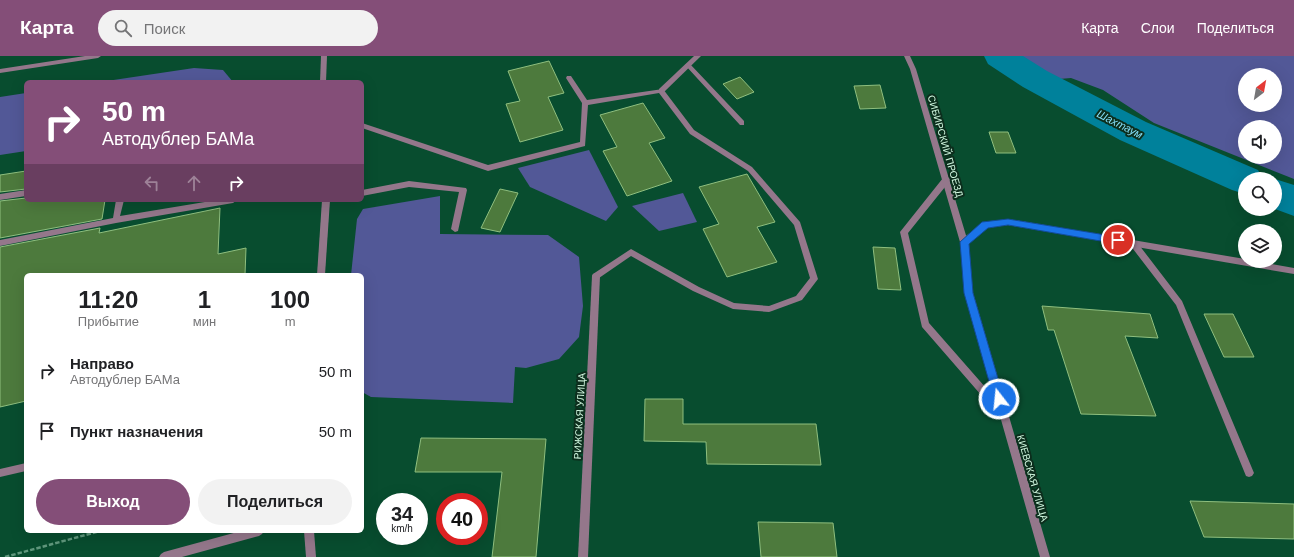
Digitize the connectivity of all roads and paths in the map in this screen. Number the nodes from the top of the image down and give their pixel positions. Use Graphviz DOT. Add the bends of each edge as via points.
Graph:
graph roads {
  1 [pos="98,56"];
  2 [pos="324,56"];
  3 [pos="698,56"];
  4 [pos="907,56"];
  5 [pos="688,65"];
  6 [pos="0,71"];
  7 [pos="569,78"];
  8 [pos="324,80"];
  9 [pos="661,91"];
  10 [pos="585,103"];
  11 [pos="742,123"];
  12 [pos="364,126"];
  13 [pos="946,180"];
  14 [pos="24,193"];
  15 [pos="364,193"];
  16 [pos="0,197"];
  17 [pos="120,202"];
  18 [pos="221,202"];
  19 [pos="326,202"];
  20 [pos="116,220"];
  21 [pos="455,229"];
  22 [pos="964,242"];
  23 [pos="0,243"];
  24 [pos="1133,243"];
  25 [pos="1294,271"];
  26 [pos="321,273"];
  27 [pos="1004,415"];
  28 [pos="24,467"];
  29 [pos="0,473"];
  30 [pos="1249,473"];
  31 [pos="93,533"];
  32 [pos="252,533"];
  33 [pos="309,533"];
  34 [pos="5,557"];
  35 [pos="164,557"];
  36 [pos="311,557"];
  37 [pos="583,557"];
  38 [pos="1045,557"];
  1 -- 6 [label="street"];
  2 -- 8 [label="street"];
  3 -- 5 [label="street"];
  4 -- 13 [label="street, СИБИРСКИЙ ПРОЕЗД"];
  5 -- 9 [label="street"];
  5 -- 11 [label="street"];
  7 -- 10 [label="street"];
  9 -- 10 [label="street"];
  9 -- 37 [label="street, РИЖСКАЯ УЛИЦА" via="692,132 750,169 797,224 814,280 799,298 769,310 733,306 696,289 630,252 596,276"];
  10 -- 12 [label="street" via="583,144 488,168"];
  13 -- 22 [label="street, СИБИРСКИЙ ПРОЕЗД"];
  13 -- 27 [label="street" via="904,232 925,325"];
  14 -- 16 [label="street"];
  15 -- 21 [label="street" via="409,184 463,190"];
  17 -- 20 [label="street"];
  18 -- 20 [label="street"];
  19 -- 26 [label="street"];
  20 -- 23 [label="street"];
  22 -- 24 [label="street" via="985,225 1008,222"];
  22 -- 27 [label="street, КИЕВСКАЯ УЛИЦА" via="969,293"];
  24 -- 25 [label="street"];
  24 -- 30 [label="street" via="1179,303"];
  27 -- 38 [label="street, КИЕВСКАЯ УЛИЦА"];
  28 -- 29 [label="street"];
  31 -- 34 [label="path"];
  32 -- 35 [label="street"];
  33 -- 36 [label="street"];
}
